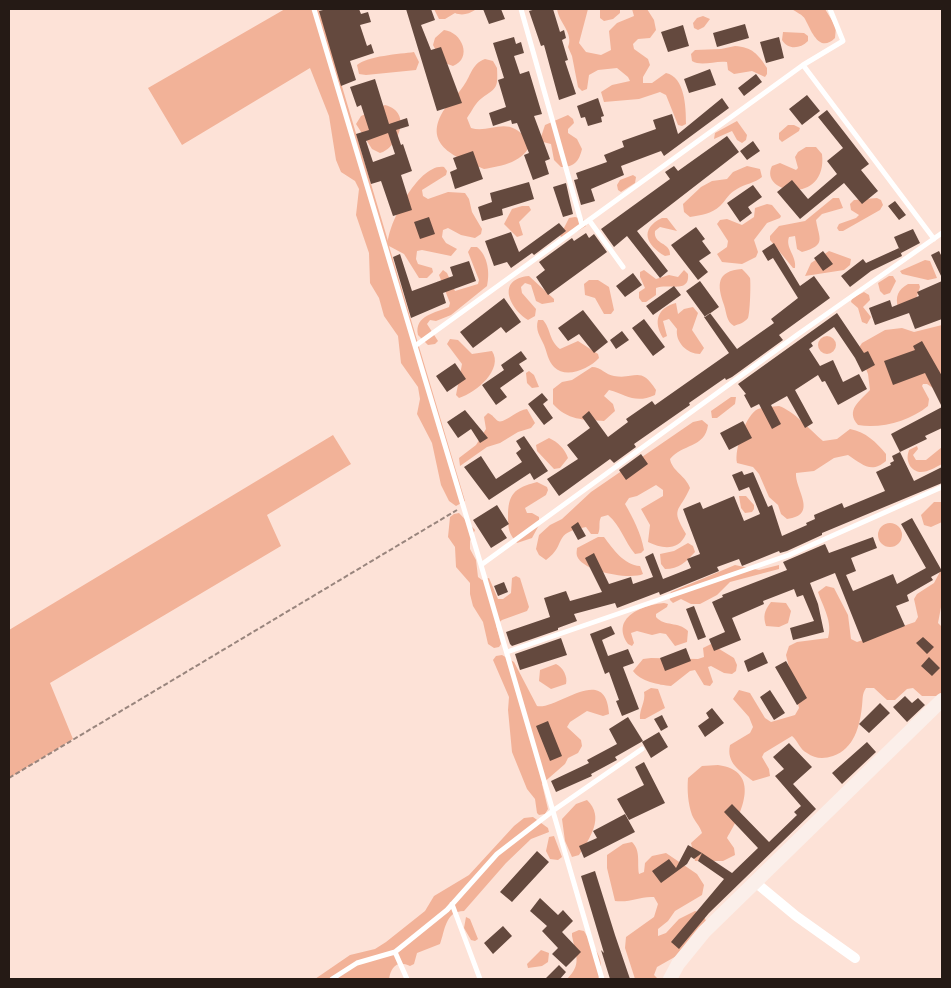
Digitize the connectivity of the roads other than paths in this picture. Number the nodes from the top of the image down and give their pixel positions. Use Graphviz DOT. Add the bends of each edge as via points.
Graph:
graph roads {
  1 [pos="314,9"];
  2 [pos="522,9"];
  3 [pos="830,9"];
  4 [pos="803,65"];
  5 [pos="589,220"];
  6 [pos="582,225"];
  7 [pos="942,233"];
  8 [pos="934,239"];
  9 [pos="623,267"];
  10 [pos="416,346"];
  11 [pos="942,487"];
  12 [pos="481,565"];
  13 [pos="507,652"];
  14 [pos="942,700"];
  15 [pos="642,749"];
  16 [pos="554,810"];
  17 [pos="755,882"];
  18 [pos="452,904"];
  19 [pos="395,952"];
  20 [pos="855,958"];
  21 [pos="332,979"];
  22 [pos="407,979"];
  23 [pos="480,979"];
  24 [pos="602,979"];
  25 [pos="670,979"];
  1 -- 10 [label="lane"];
  2 -- 6 [label="lane"];
  3 -- 4 [label="lane" via="844,40"];
  4 -- 5 [label="lane"];
  4 -- 8 [label="lane"];
  5 -- 6 [label="lane"];
  5 -- 9 [label="lane"];
  6 -- 10 [label="lane"];
  7 -- 8 [label="lane"];
  8 -- 12 [label="lane" via="797,334"];
  10 -- 12 [label="lane"];
  11 -- 13 [label="lane" via="789,556"];
  12 -- 13 [label="lane"];
  13 -- 16 [label="lane"];
  14 -- 17 [label="main road"];
  15 -- 16 [label="lane"];
  16 -- 18 [label="lane" via="497,854"];
  16 -- 24 [label="lane"];
  17 -- 20 [label="street"];
  17 -- 25 [label="main road" via="704,932"];
  18 -- 19 [label="lane"];
  18 -- 23 [label="lane"];
  19 -- 21 [label="lane" via="357,963"];
  19 -- 22 [label="lane"];
}
